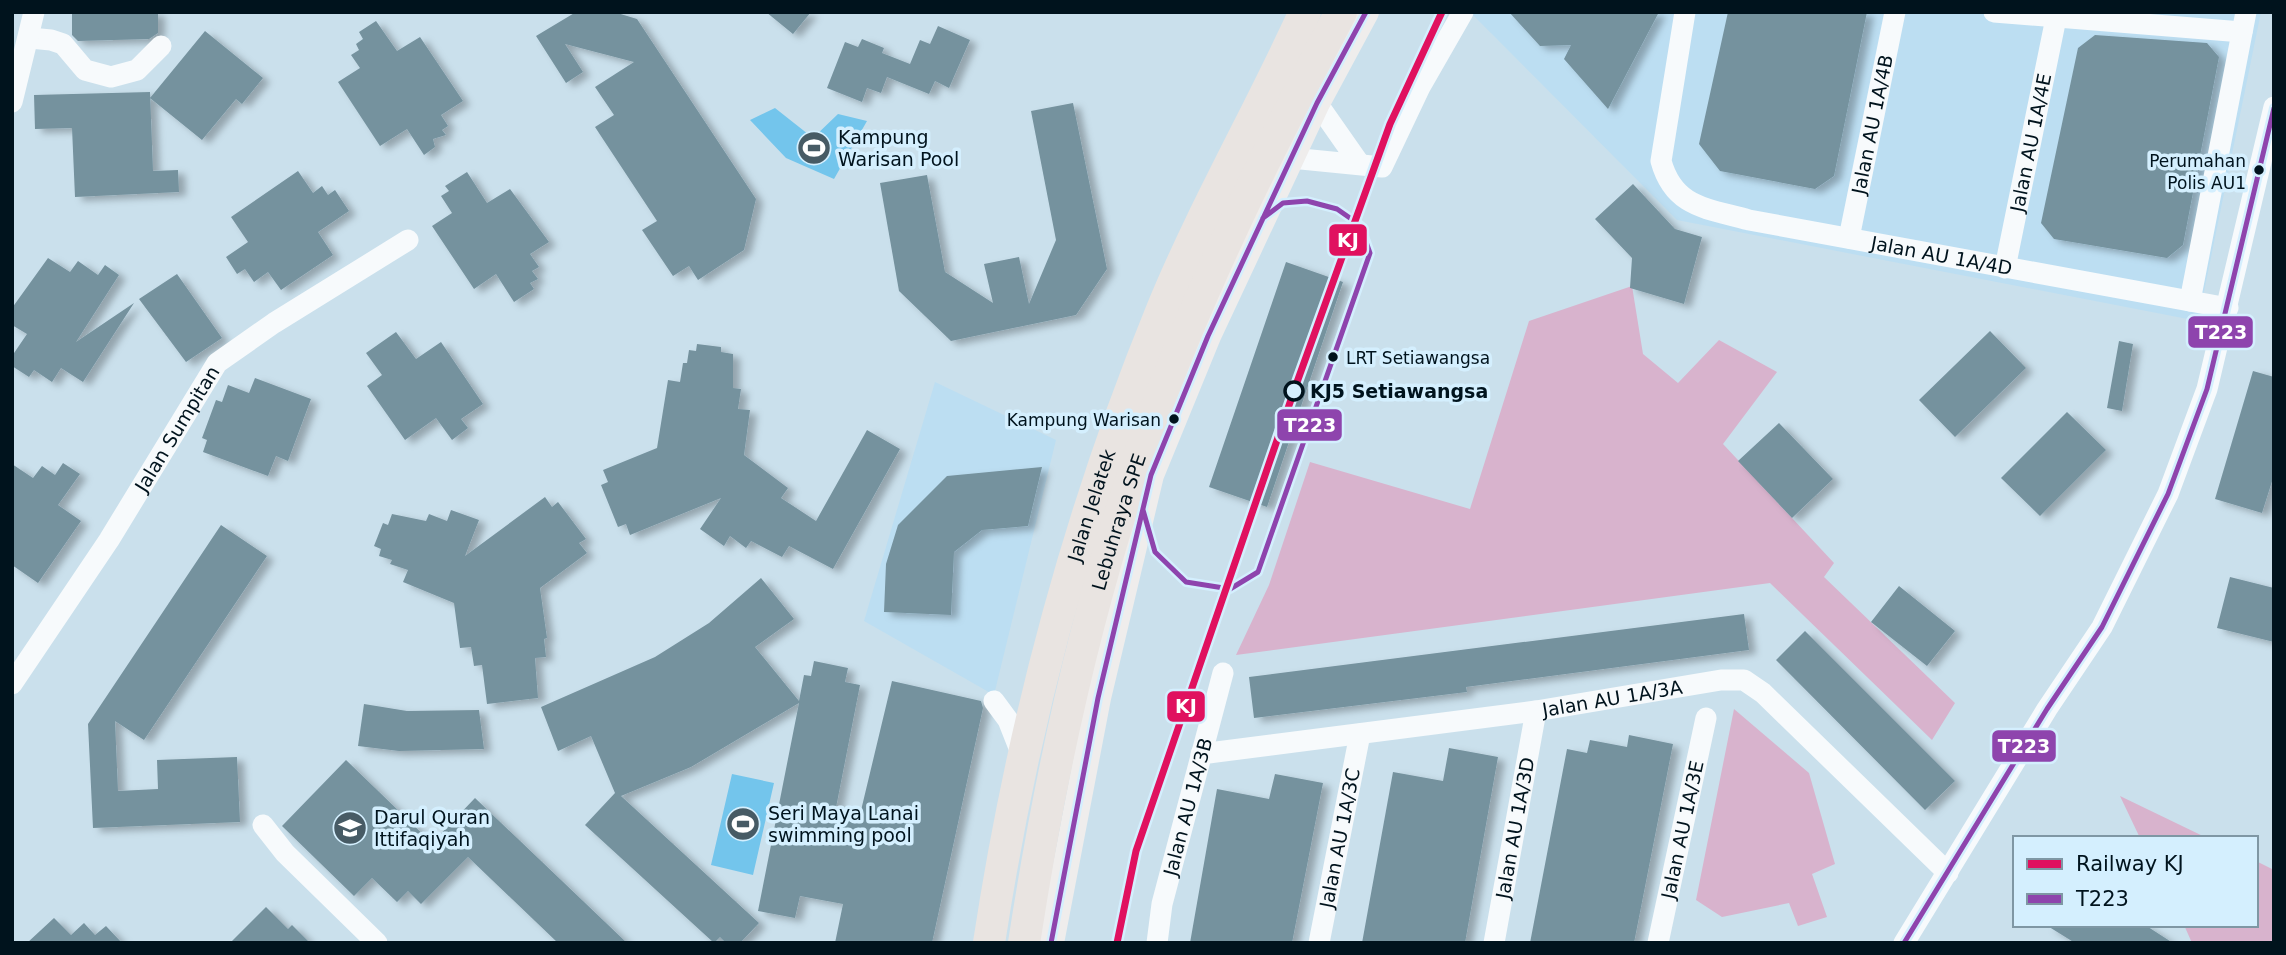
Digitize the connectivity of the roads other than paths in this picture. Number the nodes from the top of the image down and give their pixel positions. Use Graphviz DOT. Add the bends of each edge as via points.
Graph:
graph roads {
  1 [pos="34,12"];
  2 [pos="1292,12"];
  3 [pos="1307,12"];
  4 [pos="1341,12"];
  5 [pos="1366,12"];
  6 [pos="1463,12"];
  7 [pos="1685,12"];
  8 [pos="1895,12"];
  9 [pos="1994,12"];
  10 [pos="2056,18"];
  11 [pos="2244,22"];
  12 [pos="30,38"];
  13 [pos="161,46"];
  14 [pos="12,102"];
  15 [pos="1317,103"];
  16 [pos="2274,107"];
  17 [pos="1291,158"];
  18 [pos="1359,163"];
  19 [pos="1849,238"];
  20 [pos="408,240"];
  21 [pos="2005,268"];
  22 [pos="2190,301"];
  23 [pos="2228,308"];
  24 [pos="1223,673"];
  25 [pos="12,684"];
  26 [pos="1038,694"];
  27 [pos="1536,711"];
  28 [pos="1706,719"];
  29 [pos="1360,734"];
  30 [pos="1201,754"];
  31 [pos="1024,763"];
  32 [pos="263,825"];
  33 [pos="1948,873"];
  34 [pos="377,943"];
  35 [pos="990,943"];
  36 [pos="1024,943"];
  37 [pos="1051,943"];
  38 [pos="1157,943"];
  39 [pos="1319,943"];
  40 [pos="1494,943"];
  41 [pos="1658,943"];
  42 [pos="1903,943"];
  1 -- 12 [label="street"];
  2 -- 26 [label="main road, Jalan Jelatek" via="1240,113 1152,328 1051,636"];
  3 -- 35 [label="highway, Lebuhraya SPE" via="1201,219 1119,416 1067,579 1026,738"];
  4 -- 36 [label="highway, Lebuhraya SPE" via="1227,237 1150,425 1096,597 1062,740"];
  5 -- 15 [label="main road"];
  6 -- 18 [label="street" via="1382,167"];
  7 -- 19 [label="street, Jalan AU 1A/4D" via="1662,142 1666,180 1678,196 1696,205"];
  8 -- 19 [label="street, Jalan AU 1A/4B"];
  9 -- 10 [label="street"];
  10 -- 11 [label="street"];
  10 -- 21 [label="street, Jalan AU 1A/4E"];
  11 -- 22 [label="street"];
  12 -- 13 [label="street" via="63,44 85,71 111,77 137,70"];
  12 -- 14 [label="street"];
  15 -- 17 [label="main road"];
  15 -- 18 [label="street"];
  16 -- 23 [label="street"];
  17 -- 18 [label="street"];
  17 -- 37 [label="main road" via="1208,336 1151,475 1098,698"];
  19 -- 21 [label="street, Jalan AU 1A/4D"];
  20 -- 25 [label="street, Jalan Sumpitan" via="217,363 109,540"];
  21 -- 22 [label="street, Jalan AU 1A/4D"];
  22 -- 23 [label="street, Jalan AU 1A/4D"];
  23 -- 33 [label="street" via="2207,389 2178,468 2120,591"];
  24 -- 30 [label="street, Jalan AU 1A/3B"];
  26 -- 31 [label="main road, Jalan Jelatek"];
  26 -- 31 [label="street" via="1020,701 994,701 1011,727"];
  27 -- 29 [label="street, Jalan AU 1A/3A"];
  27 -- 33 [label="street, Jalan AU 1A/3A" via="1744,680 1763,693"];
  27 -- 40 [label="street, Jalan AU 1A/3D"];
  28 -- 41 [label="street, Jalan AU 1A/3E"];
  29 -- 30 [label="street, Jalan AU 1A/3A"];
  29 -- 39 [label="street, Jalan AU 1A/3C"];
  30 -- 38 [label="street, Jalan AU 1A/3B" via="1162,904"];
  31 -- 35 [label="main road, Jalan Jelatek"];
  32 -- 34 [label="street" via="285,853"];
  33 -- 42 [label="street"];
}
